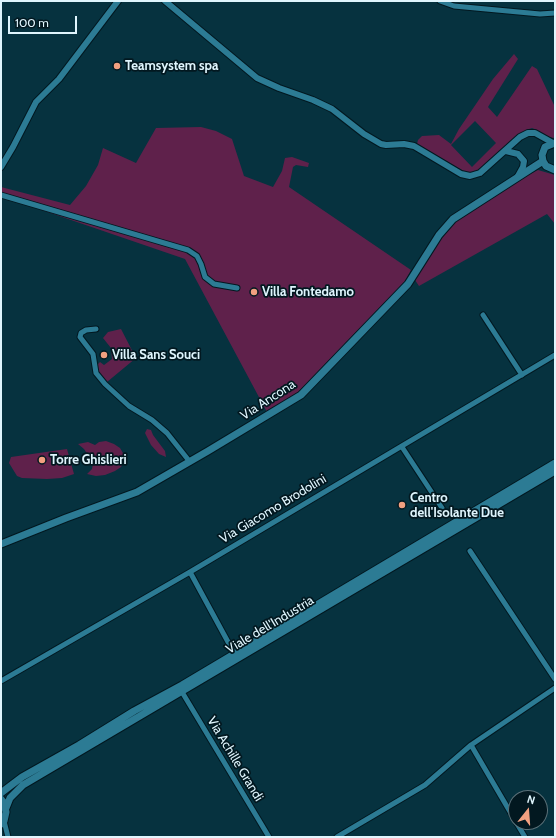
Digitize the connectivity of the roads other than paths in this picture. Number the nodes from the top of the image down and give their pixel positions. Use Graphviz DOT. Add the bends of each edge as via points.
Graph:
graph roads {
  1 [pos="165,1"];
  2 [pos="440,1"];
  3 [pos="116,2"];
  4 [pos="555,13"];
  5 [pos="539,135"];
  6 [pos="554,143"];
  7 [pos="543,150"];
  8 [pos="506,151"];
  9 [pos="544,164"];
  10 [pos="1,167"];
  11 [pos="555,170"];
  12 [pos="518,176"];
  13 [pos="1,195"];
  14 [pos="237,288"];
  15 [pos="483,315"];
  16 [pos="96,329"];
  17 [pos="555,355"];
  18 [pos="522,375"];
  19 [pos="402,447"];
  20 [pos="190,462"];
  21 [pos="555,463"];
  22 [pos="555,471"];
  23 [pos="442,508"];
  24 [pos="1,544"];
  25 [pos="470,551"];
  26 [pos="190,572"];
  27 [pos="234,653"];
  28 [pos="555,679"];
  29 [pos="1,681"];
  30 [pos="555,688"];
  31 [pos="182,692"];
  32 [pos="470,745"];
  33 [pos="1,793"];
  34 [pos="1,799"];
  35 [pos="6,808"];
  36 [pos="508,809"];
  37 [pos="2,822"];
  38 [pos="1,832"];
  39 [pos="8,837"];
  40 [pos="269,837"];
  41 [pos="337,837"];
  1 -- 8 [label="street" via="257,78 332,109 381,144 414,146 461,174 470,176 480,173"];
  2 -- 4 [label="street" via="454,6 540,14"];
  3 -- 10 [label="street" via="64,73 36,102"];
  5 -- 6 [label="street"];
  5 -- 7 [label="street"];
  5 -- 8 [label="street" via="528,133"];
  6 -- 7 [label="main road"];
  7 -- 9 [label="main road"];
  8 -- 12 [label="street" via="518,154 524,161"];
  9 -- 11 [label="main road"];
  9 -- 12 [label="main road, Via Ancona"];
  12 -- 20 [label="main road, Via Ancona" via="446,226 408,284 301,394"];
  13 -- 14 [label="street" via="188,250 197,256 205,277 214,284"];
  15 -- 18 [label="street"];
  16 -- 20 [label="street" via="86,330 80,337 93,354 96,373 129,406 152,420 166,433"];
  17 -- 18 [label="street, Via Giacomo Brodolini"];
  18 -- 19 [label="street, Via Giacomo Brodolini"];
  19 -- 23 [label="street"];
  19 -- 26 [label="street, Via Giacomo Brodolini"];
  20 -- 24 [label="main road, Via Ancona" via="137,492"];
  21 -- 27 [label="main road, Viale dell'Industria"];
  22 -- 31 [label="main road, Viale dell'Industria"];
  25 -- 28 [label="street"];
  26 -- 27 [label="street, Viale dell'Industria"];
  26 -- 29 [label="street, Via Giacomo Brodolini"];
  27 -- 33 [label="main road, Viale dell'Industria" via="22,777"];
  30 -- 32 [label="street"];
  31 -- 35 [label="main road, Viale dell'Industria" via="23,785 10,798"];
  31 -- 40 [label="street, Via Achille Grandi"];
  32 -- 36 [label="street"];
  32 -- 41 [label="street" via="425,785"];
  34 -- 35 [label="main road"];
  35 -- 37 [label="main road" via="6,816"];
  37 -- 39 [label="street"];
  38 -- 39 [label="street"];
}
